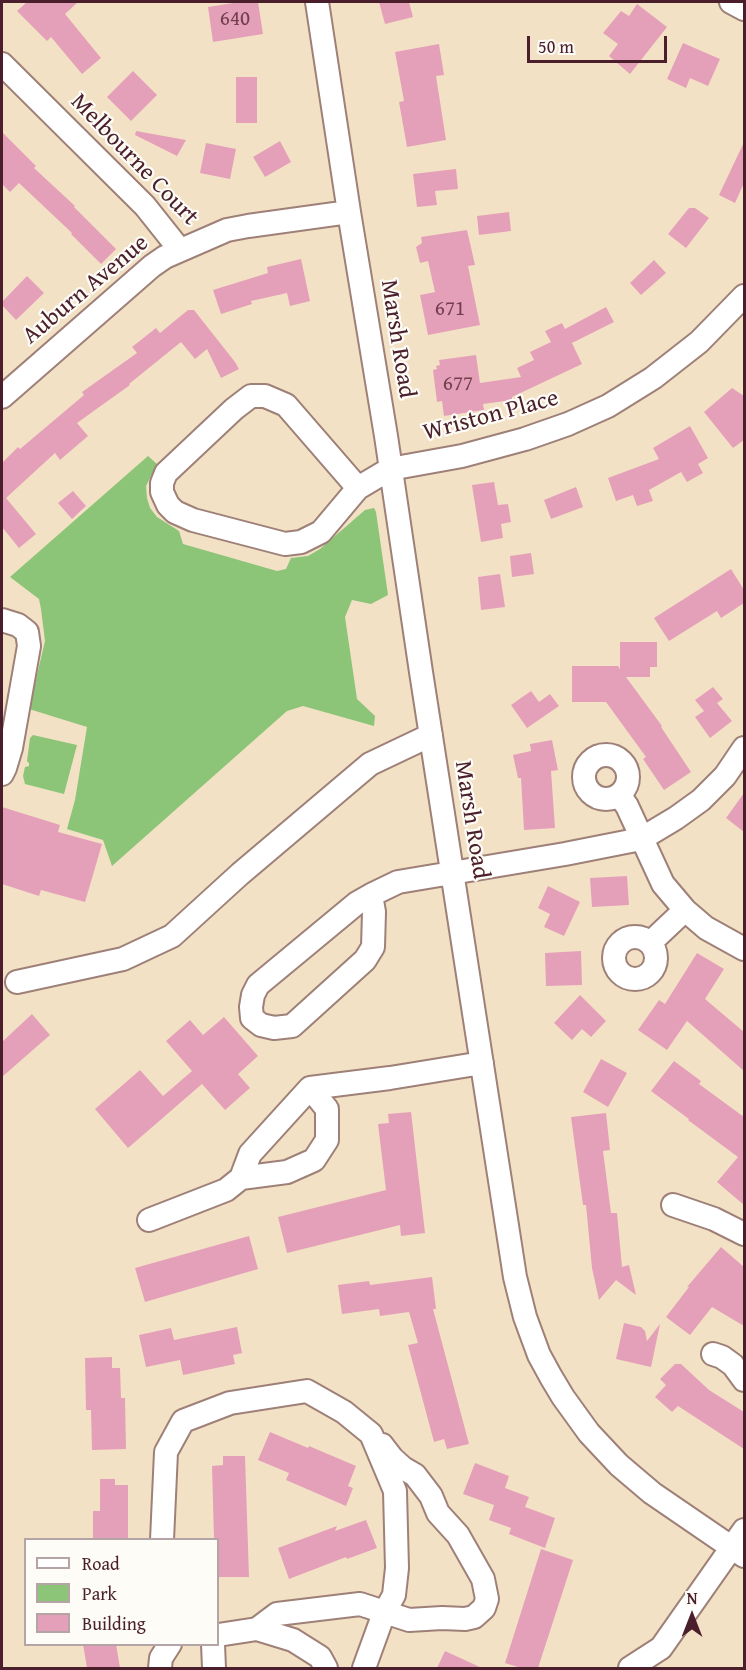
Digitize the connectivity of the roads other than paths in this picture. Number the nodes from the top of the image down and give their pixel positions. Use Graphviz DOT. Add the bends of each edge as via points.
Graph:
graph roads {
  1 [pos="317,2"];
  2 [pos="731,2"];
  3 [pos="744,9"];
  4 [pos="2,64"];
  5 [pos="349,212"];
  6 [pos="180,250"];
  7 [pos="744,296"];
  8 [pos="2,397"];
  9 [pos="390,469"];
  10 [pos="358,488"];
  11 [pos="2,620"];
  12 [pos="430,735"];
  13 [pos="744,748"];
  14 [pos="2,774"];
  15 [pos="619,795"];
  16 [pos="641,839"];
  17 [pos="453,873"];
  18 [pos="371,895"];
  19 [pos="685,910"];
  20 [pos="651,943"];
  21 [pos="744,949"];
  22 [pos="17,982"];
  23 [pos="482,1063"];
  24 [pos="310,1088"];
  25 [pos="241,1178"];
  26 [pos="673,1205"];
  27 [pos="149,1220"];
  28 [pos="744,1234"];
  29 [pos="713,1354"];
  30 [pos="744,1380"];
  31 [pos="371,1434"];
  32 [pos="162,1538"];
  33 [pos="740,1545"];
  34 [pos="384,1613"];
  35 [pos="257,1629"];
  36 [pos="219,1635"];
  37 [pos="169,1646"];
  38 [pos="213,1646"];
  39 [pos="160,1668"];
  40 [pos="214,1668"];
  41 [pos="326,1668"];
  42 [pos="364,1668"];
  43 [pos="630,1668"];
  1 -- 5 [label="street, Marsh Road"];
  2 -- 3 [label="street"];
  4 -- 6 [label="street, Melbourne Court" via="145,206"];
  5 -- 6 [label="street, Melbourne Court" via="227,230"];
  5 -- 9 [label="street, Marsh Road"];
  6 -- 8 [label="street, Auburn Avenue" via="152,266"];
  7 -- 9 [label="street, Wriston Place" via="699,342 608,406 525,439"];
  9 -- 10 [label="street"];
  9 -- 12 [label="street, Marsh Road"];
  10 -- 10 [label="street" via="286,405 265,396 250,396 234,409 166,473 162,483 168,506 175,512 285,544 301,542 321,532"];
  11 -- 14 [label="street" via="27,632 29,646 11,748"];
  12 -- 17 [label="street, Marsh Road"];
  12 -- 22 [label="street" via="370,764 172,936 123,959"];
  13 -- 16 [label="street" via="725,776 701,800"];
  15 -- 16 [label="street"];
  16 -- 17 [label="street"];
  16 -- 19 [label="street" via="663,884"];
  17 -- 18 [label="street" via="398,882"];
  17 -- 23 [label="street, Marsh Road"];
  18 -- 18 [label="street" via="258,985 253,995 252,1018 274,1028 292,1026 365,960 373,947"];
  19 -- 20 [label="street"];
  19 -- 21 [label="street" via="706,928"];
  23 -- 24 [label="street"];
  23 -- 33 [label="street, Marsh Road" via="515,1277 539,1355 569,1406 619,1465 652,1493"];
  24 -- 25 [label="street" via="249,1154"];
  24 -- 25 [label="street" via="327,1109 327,1140 315,1160 287,1172"];
  25 -- 27 [label="street" via="226,1190"];
  26 -- 28 [label="street"];
  29 -- 30 [label="street" via="733,1365"];
  31 -- 32 [label="street" via="344,1412 307,1391 230,1403 183,1421 166,1452"];
  31 -- 34 [label="street" via="395,1491 397,1568 394,1595"];
  31 -- 34 [label="street" via="392,1458 415,1475 431,1496 438,1514 458,1535 483,1579 487,1599 484,1608 465,1619 409,1620"];
  33 -- 43 [label="street" via="661,1648"];
  34 -- 35 [label="street" via="360,1604 277,1614"];
  34 -- 42 [label="street"];
  35 -- 36 [label="street"];
  35 -- 41 [label="street" via="293,1640 320,1657"];
  37 -- 39 [label="street"];
  38 -- 40 [label="street"];
}
